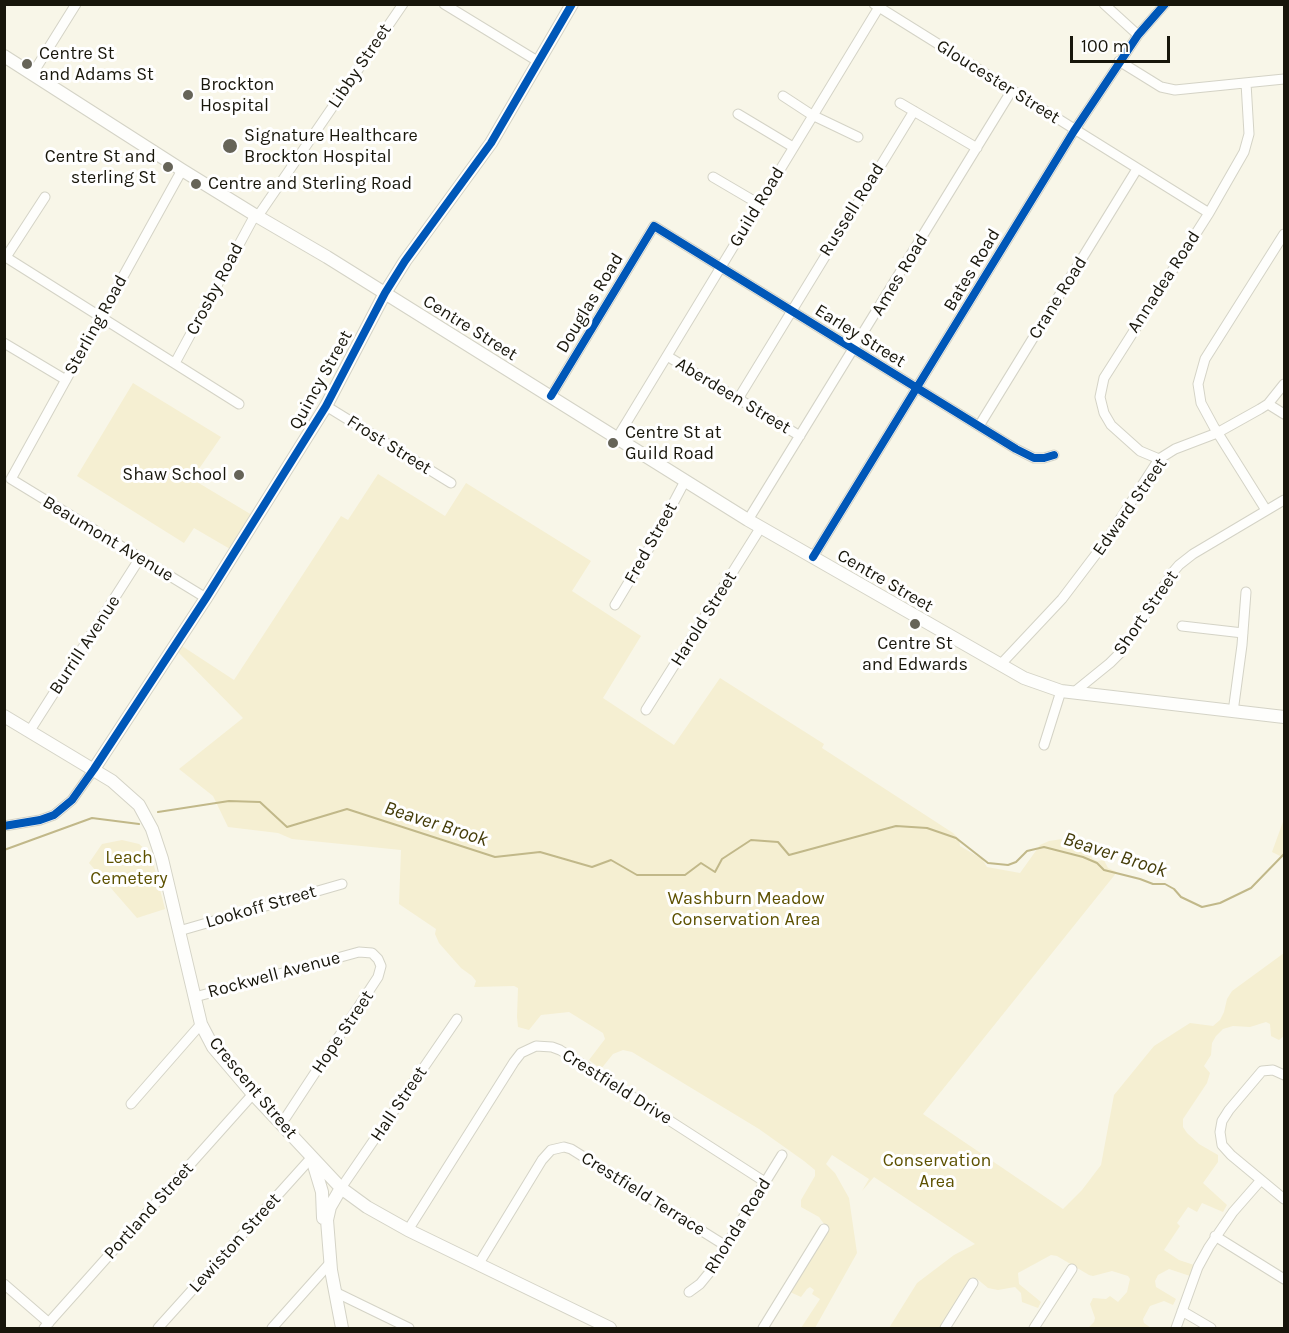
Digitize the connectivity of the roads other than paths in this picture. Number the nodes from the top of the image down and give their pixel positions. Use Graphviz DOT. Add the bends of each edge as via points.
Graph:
graph roads {
  1 [pos="76,4"];
  2 [pos="403,4"];
  3 [pos="444,4"];
  4 [pos="572,4"];
  5 [pos="1104,4"];
  6 [pos="1165,4"];
  7 [pos="877,6"];
  8 [pos="1138,35"];
  9 [pos="4,56"];
  10 [pos="1119,61"];
  11 [pos="539,62"];
  12 [pos="33,73"];
  13 [pos="1284,79"];
  14 [pos="1246,83"];
  15 [pos="1012,90"];
  16 [pos="783,96"];
  17 [pos="900,103"];
  18 [pos="914,111"];
  19 [pos="738,114"];
  20 [pos="812,115"];
  21 [pos="1074,131"];
  22 [pos="858,137"];
  23 [pos="793,147"];
  24 [pos="977,148"];
  25 [pos="1137,169"];
  26 [pos="182,170"];
  27 [pos="713,177"];
  28 [pos="45,197"];
  29 [pos="759,204"];
  30 [pos="1209,213"];
  31 [pos="255,215"];
  32 [pos="654,226"];
  33 [pos="1284,234"];
  34 [pos="5,256"];
  35 [pos="721,266"];
  36 [pos="385,293"];
  37 [pos="791,310"];
  38 [pos="101,315"];
  39 [pos="4,344"];
  40 [pos="854,350"];
  41 [pos="667,356"];
  42 [pos="175,363"];
  43 [pos="66,380"];
  44 [pos="1284,384"];
  45 [pos="916,388"];
  46 [pos="551,396"];
  47 [pos="738,399"];
  48 [pos="239,404"];
  49 [pos="1268,404"];
  50 [pos="326,406"];
  51 [pos="1284,414"];
  52 [pos="979,426"];
  53 [pos="1217,433"];
  54 [pos="800,436"];
  55 [pos="617,438"];
  56 [pos="1054,455"];
  57 [pos="1159,459"];
  58 [pos="11,479"];
  59 [pos="685,481"];
  60 [pos="451,483"];
  61 [pos="1284,500"];
  62 [pos="1266,510"];
  63 [pos="748,520"];
  64 [pos="761,527"];
  65 [pos="813,557"];
  66 [pos="140,558"];
  67 [pos="1246,592"];
  68 [pos="206,598"];
  69 [pos="615,605"];
  70 [pos="1182,626"];
  71 [pos="1243,633"];
  72 [pos="1000,664"];
  73 [pos="1067,692"];
  74 [pos="646,710"];
  75 [pos="1233,712"];
  76 [pos="4,717"];
  77 [pos="1284,717"];
  78 [pos="29,732"];
  79 [pos="1044,745"];
  80 [pos="94,769"];
  81 [pos="4,825"];
  82 [pos="342,884"];
  83 [pos="179,931"];
  84 [pos="354,953"];
  85 [pos="195,997"];
  86 [pos="457,1019"];
  87 [pos="201,1024"];
  88 [pos="1284,1076"];
  89 [pos="253,1094"];
  90 [pos="131,1104"];
  91 [pos="279,1121"];
  92 [pos="782,1155"];
  93 [pos="312,1156"];
  94 [pos="1261,1180"];
  95 [pos="765,1182"];
  96 [pos="341,1188"];
  97 [pos="1284,1199"];
  98 [pos="824,1229"];
  99 [pos="408,1230"];
  100 [pos="1215,1236"];
  101 [pos="328,1239"];
  102 [pos="726,1246"];
  103 [pos="330,1263"];
  104 [pos="478,1265"];
  105 [pos="1072,1269"];
  106 [pos="1284,1279"];
  107 [pos="973,1283"];
  108 [pos="4,1284"];
  109 [pos="689,1292"];
  110 [pos="335,1293"];
  111 [pos="1182,1311"];
  112 [pos="46,1326"];
  113 [pos="601,1327"];
  114 [pos="158,1329"];
  115 [pos="272,1329"];
  116 [pos="342,1329"];
  117 [pos="409,1329"];
  118 [pos="763,1329"];
  119 [pos="945,1329"];
  120 [pos="1034,1329"];
  121 [pos="1176,1329"];
  122 [pos="1211,1329"];
  1 -- 12 [label="street"];
  2 -- 31 [label="street, Libby Street"];
  3 -- 11 [label="street"];
  4 -- 11 [label="main road, Quincy Street"];
  5 -- 8 [label="street"];
  6 -- 8 [label="street, Bates Road"];
  7 -- 15 [label="street, Gloucester Street"];
  7 -- 20 [label="street, Guild Road"];
  8 -- 10 [label="street, Bates Road"];
  9 -- 12 [label="main road, Centre Street"];
  10 -- 14 [label="street" via="1161,87 1175,90"];
  10 -- 21 [label="street, Bates Road"];
  11 -- 36 [label="main road, Quincy Street" via="491,143"];
  12 -- 26 [label="main road, Centre Street"];
  13 -- 14 [label="street"];
  14 -- 30 [label="street, Annadea Road" via="1249,134 1244,152"];
  15 -- 21 [label="street, Gloucester Street"];
  15 -- 24 [label="street, Ames Road"];
  16 -- 20 [label="street"];
  17 -- 18 [label="street"];
  18 -- 24 [label="street"];
  18 -- 37 [label="street, Russell Road"];
  19 -- 23 [label="street"];
  20 -- 22 [label="street"];
  20 -- 23 [label="street, Guild Road"];
  21 -- 25 [label="street, Gloucester Street"];
  21 -- 45 [label="street, Bates Road"];
  23 -- 29 [label="street, Guild Road"];
  24 -- 40 [label="street, Ames Road"];
  25 -- 30 [label="street, Gloucester Street"];
  25 -- 52 [label="street, Crane Road"];
  26 -- 31 [label="main road, Centre Street"];
  26 -- 38 [label="street, Sterling Road"];
  27 -- 29 [label="street"];
  28 -- 34 [label="street"];
  29 -- 35 [label="street, Guild Road"];
  30 -- 57 [label="street, Annadea Road" via="1104,378 1100,397 1111,425 1140,451"];
  31 -- 36 [label="main road, Centre Street"];
  31 -- 42 [label="street, Crosby Road"];
  32 -- 35 [label="street, Earley Street"];
  32 -- 46 [label="street, Douglas Road"];
  33 -- 53 [label="street" via="1200,373 1201,403"];
  34 -- 38 [label="street"];
  35 -- 37 [label="street, Earley Street"];
  35 -- 41 [label="street, Guild Road"];
  36 -- 46 [label="main road, Centre Street"];
  36 -- 50 [label="main road, Quincy Street"];
  37 -- 40 [label="street, Earley Street"];
  37 -- 47 [label="street, Russell Road"];
  38 -- 42 [label="street"];
  38 -- 43 [label="street, Sterling Road"];
  39 -- 43 [label="street"];
  40 -- 45 [label="street, Earley Street"];
  40 -- 54 [label="street, Ames Road"];
  41 -- 47 [label="street, Aberdeen Street"];
  41 -- 55 [label="street, Guild Road"];
  42 -- 48 [label="street"];
  43 -- 58 [label="street, Sterling Road"];
  44 -- 49 [label="street, Edward Street"];
  45 -- 52 [label="street, Earley Street"];
  45 -- 65 [label="street, Bates Road"];
  46 -- 55 [label="main road, Centre Street"];
  47 -- 54 [label="street, Aberdeen Street"];
  49 -- 51 [label="street"];
  49 -- 53 [label="street, Edward Street"];
  50 -- 60 [label="street, Frost Street"];
  50 -- 68 [label="main road, Quincy Street"];
  52 -- 56 [label="street, Earley Street" via="1034,458"];
  53 -- 57 [label="street, Edward Street"];
  53 -- 62 [label="street"];
  54 -- 63 [label="street, Ames Road"];
  55 -- 59 [label="main road, Centre Street"];
  57 -- 72 [label="street, Edward Street" via="1106,541 1062,599"];
  58 -- 66 [label="street, Beaumont Avenue"];
  59 -- 63 [label="main road, Centre Street"];
  59 -- 69 [label="street, Fred Street"];
  61 -- 62 [label="street, Short Street"];
  62 -- 73 [label="street, Short Street" via="1179,565 1121,652"];
  63 -- 64 [label="main road, Centre Street"];
  64 -- 65 [label="main road, Centre Street"];
  64 -- 74 [label="street, Harold Street"];
  65 -- 72 [label="main road, Centre Street"];
  66 -- 68 [label="street, Beaumont Avenue"];
  66 -- 78 [label="street, Burrill Avenue"];
  67 -- 71 [label="street"];
  68 -- 80 [label="main road, Quincy Street"];
  70 -- 71 [label="street"];
  71 -- 75 [label="street"];
  72 -- 73 [label="main road, Centre Street" via="1024,678"];
  73 -- 75 [label="main road, Centre Street"];
  73 -- 79 [label="street"];
  75 -- 77 [label="main road, Centre Street"];
  76 -- 78 [label="main road, Crescent Street"];
  78 -- 80 [label="main road, Crescent Street"];
  80 -- 81 [label="street" via="72,800 54,815"];
  80 -- 83 [label="main road, Crescent Street" via="124,790 145,814 162,859"];
  82 -- 83 [label="street, Lookoff Street"];
  83 -- 85 [label="main road, Crescent Street"];
  84 -- 85 [label="street, Rockwell Avenue"];
  84 -- 91 [label="street, Hope Street" via="372,953 378,959 378,977 286,1117"];
  85 -- 87 [label="main road, Crescent Street"];
  86 -- 96 [label="street, Hall Street"];
  87 -- 89 [label="main road, Crescent Street" via="213,1047"];
  87 -- 90 [label="street"];
  88 -- 94 [label="street" via="1273,1070 1262,1071 1228,1110 1220,1126 1226,1150"];
  89 -- 91 [label="main road, Crescent Street"];
  89 -- 112 [label="street, Portland Street"];
  91 -- 93 [label="main road, Crescent Street"];
  92 -- 95 [label="street, Rhonda Road"];
  93 -- 96 [label="main road, Crescent Street"];
  93 -- 101 [label="main road" via="320,1181"];
  93 -- 114 [label="street, Lewiston Street"];
  94 -- 97 [label="street"];
  94 -- 100 [label="street"];
  95 -- 99 [label="street, Crestfield Drive" via="560,1050 536,1046 521,1053 514,1062"];
  95 -- 102 [label="street, Rhonda Road"];
  96 -- 99 [label="main road, Crescent Street"];
  96 -- 101 [label="main road" via="330,1207"];
  98 -- 118 [label="street"];
  99 -- 104 [label="main road, Crescent Street"];
  100 -- 106 [label="street"];
  100 -- 111 [label="street" via="1201,1260"];
  101 -- 103 [label="main road"];
  102 -- 104 [label="street, Crestfield Terrace" via="564,1147 551,1150 542,1160"];
  102 -- 109 [label="street, Rhonda Road" via="705,1280"];
  103 -- 110 [label="main road"];
  103 -- 115 [label="street"];
  104 -- 113 [label="main road, Crescent Street"];
  105 -- 120 [label="street"];
  107 -- 119 [label="street"];
  108 -- 112 [label="street"];
  110 -- 116 [label="main road"];
  110 -- 117 [label="street"];
  111 -- 121 [label="street"];
  111 -- 122 [label="street"];
}
